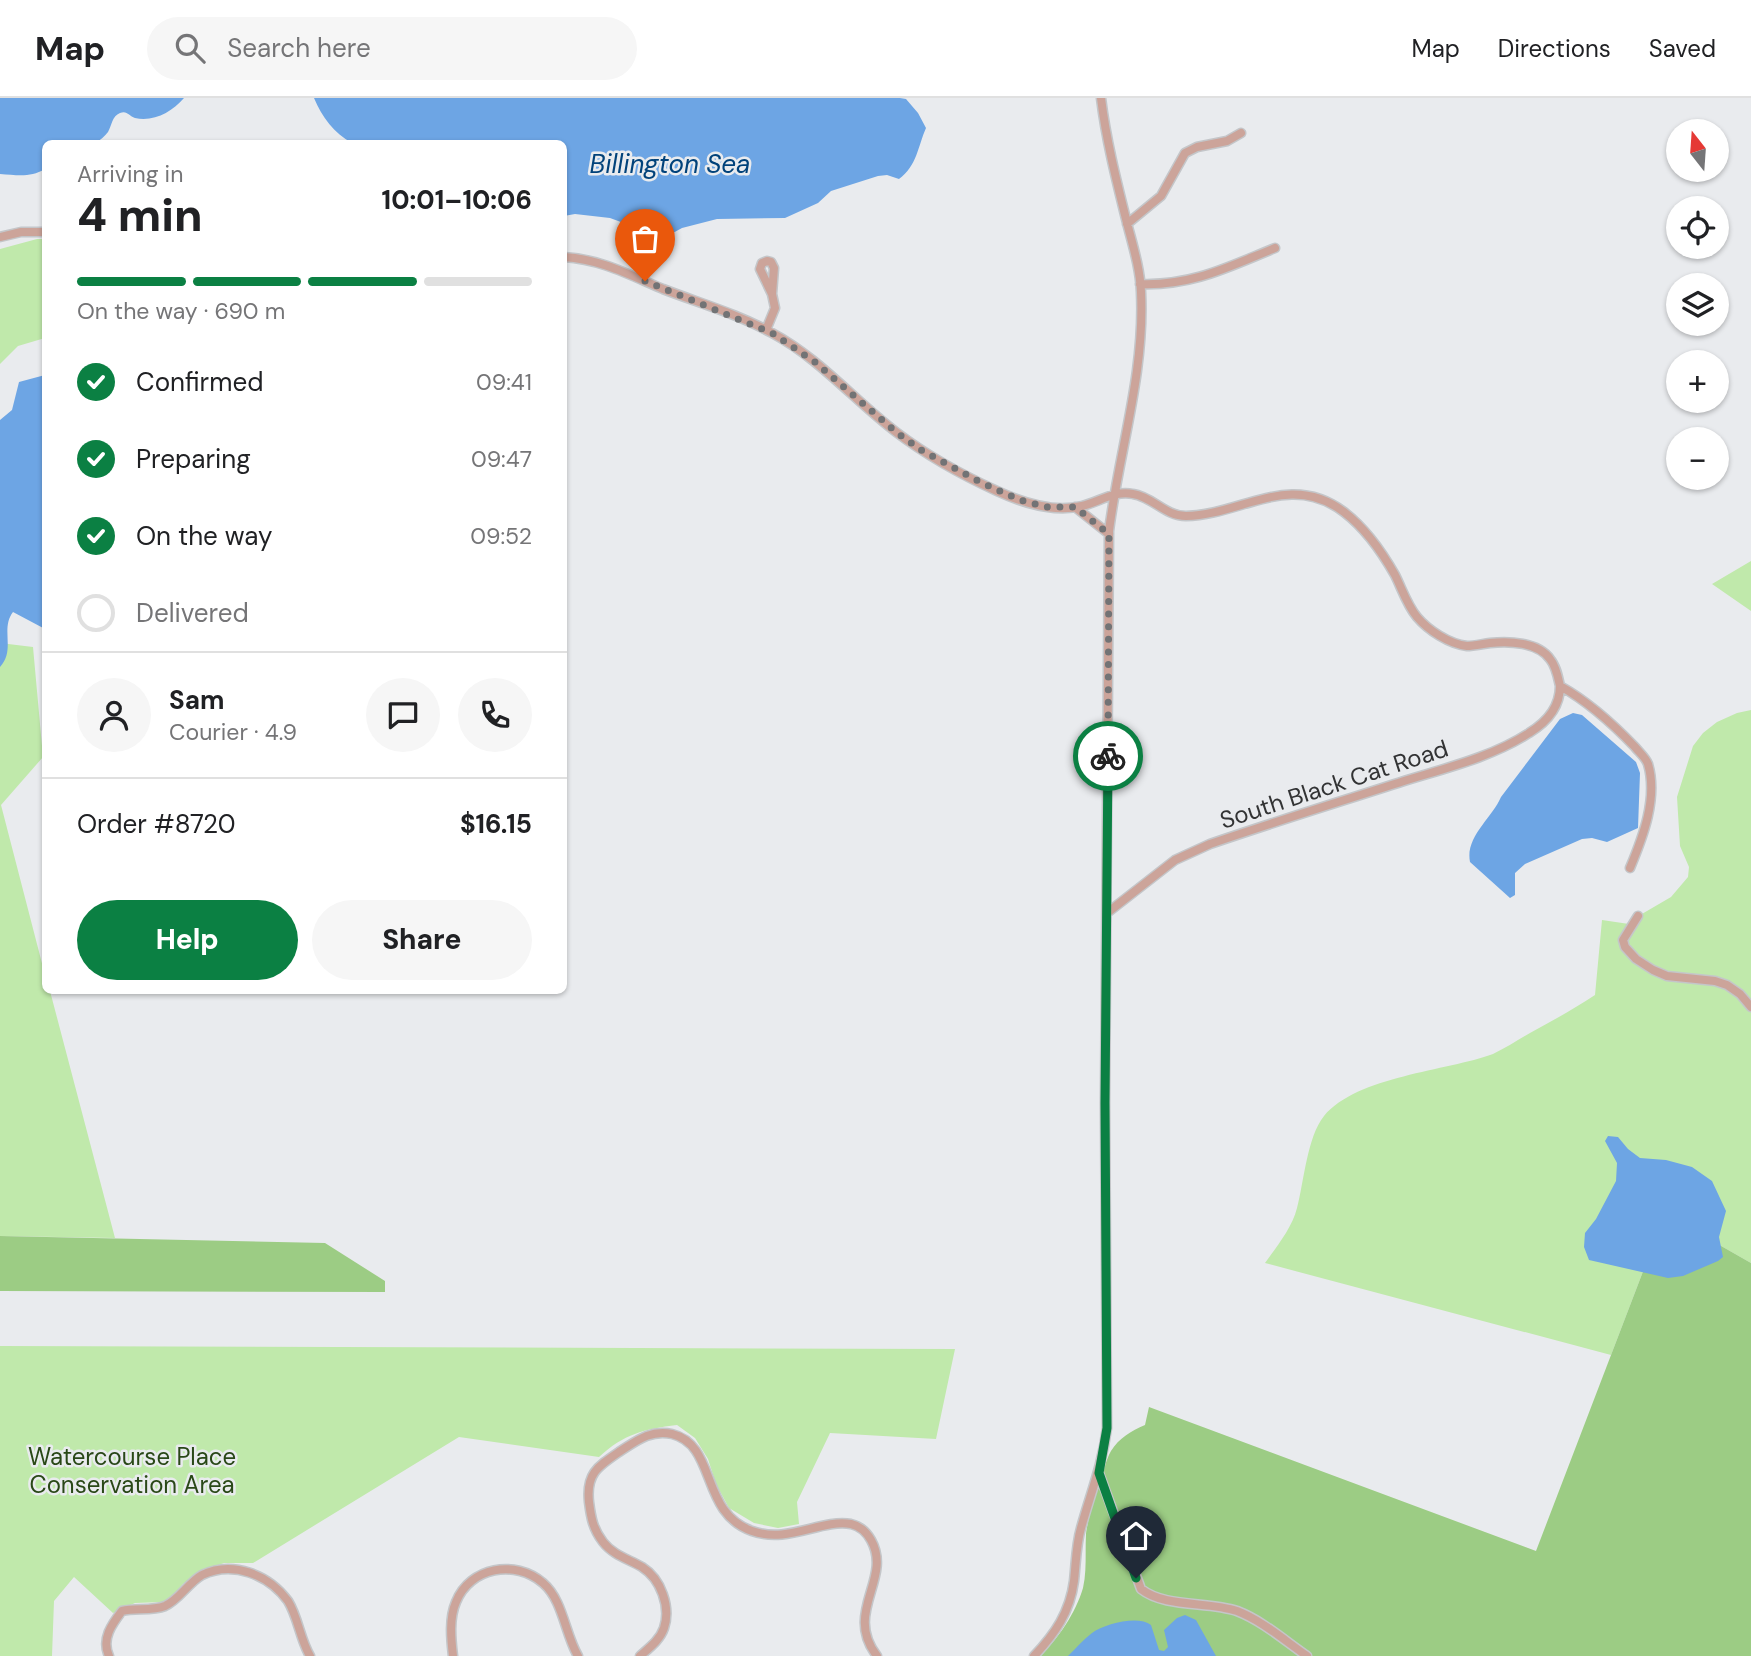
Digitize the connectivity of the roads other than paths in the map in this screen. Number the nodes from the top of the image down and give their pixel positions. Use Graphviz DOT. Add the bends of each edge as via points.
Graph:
graph roads {
  1 [pos="1101,98"];
  2 [pos="1241,133"];
  3 [pos="1128,224"];
  4 [pos="42,232"];
  5 [pos="0,237"];
  6 [pos="1275,248"];
  7 [pos="567,257"];
  8 [pos="1140,284"];
  9 [pos="772,293"];
  10 [pos="766,330"];
  11 [pos="1114,494"];
  12 [pos="1075,507"];
  13 [pos="1109,534"];
  14 [pos="1560,686"];
  15 [pos="1629,868"];
  16 [pos="1107,913"];
  17 [pos="1638,916"];
  18 [pos="1751,1007"];
  19 [pos="1099,1473"];
  20 [pos="109,1656"];
  21 [pos="310,1656"];
  22 [pos="453,1656"];
  23 [pos="578,1656"];
  24 [pos="640,1656"];
  25 [pos="877,1656"];
  26 [pos="1034,1656"];
  27 [pos="1307,1656"];
  1 -- 3 [label="street"];
  2 -- 3 [label="street" via="1185,153 1161,196"];
  3 -- 8 [label="street"];
  4 -- 5 [label="street"];
  6 -- 8 [label="street" via="1185,282"];
  7 -- 10 [label="street" via="605,264"];
  8 -- 11 [label="street" via="1142,322 1135,397"];
  9 -- 10 [label="street" via="775,307"];
  10 -- 12 [label="street" via="815,362 921,450 1020,500 1046,507"];
  11 -- 12 [label="street"];
  11 -- 13 [label="street"];
  11 -- 14 [label="street" via="1149,498 1160,508 1185,516 1281,495 1325,501 1357,522 1384,558 1416,615 1432,631 1464,646 1513,642 1536,649 1550,658"];
  12 -- 13 [label="street"];
  13 -- 16 [label="street"];
  14 -- 15 [label="street" via="1610,721 1648,762 1651,791 1643,836"];
  14 -- 16 [label="street, South Black Cat Road" via="1555,709 1529,733 1435,772 1210,844 1175,860"];
  16 -- 19 [label="street" via="1107,1428"];
  17 -- 18 [label="street" via="1623,940 1636,959 1667,976 1727,985"];
  19 -- 26 [label="street" via="1080,1531 1068,1608 1060,1626"];
  19 -- 27 [label="street" via="1141,1589 1156,1598 1240,1612"];
  20 -- 21 [label="street" via="107,1636 122,1611 168,1605 201,1576 236,1570 263,1577 288,1602"];
  22 -- 23 [label="street" via="452,1612 463,1589 482,1574 507,1568 530,1574 550,1590"];
  24 -- 25 [label="street" via="664,1628 664,1595 645,1569 604,1543 591,1520 588,1491 598,1466 646,1434 660,1433 673,1434 698,1452 723,1512 750,1531 786,1535 852,1524 864,1530 873,1543 877,1568 863,1621 868,1644"];
}
